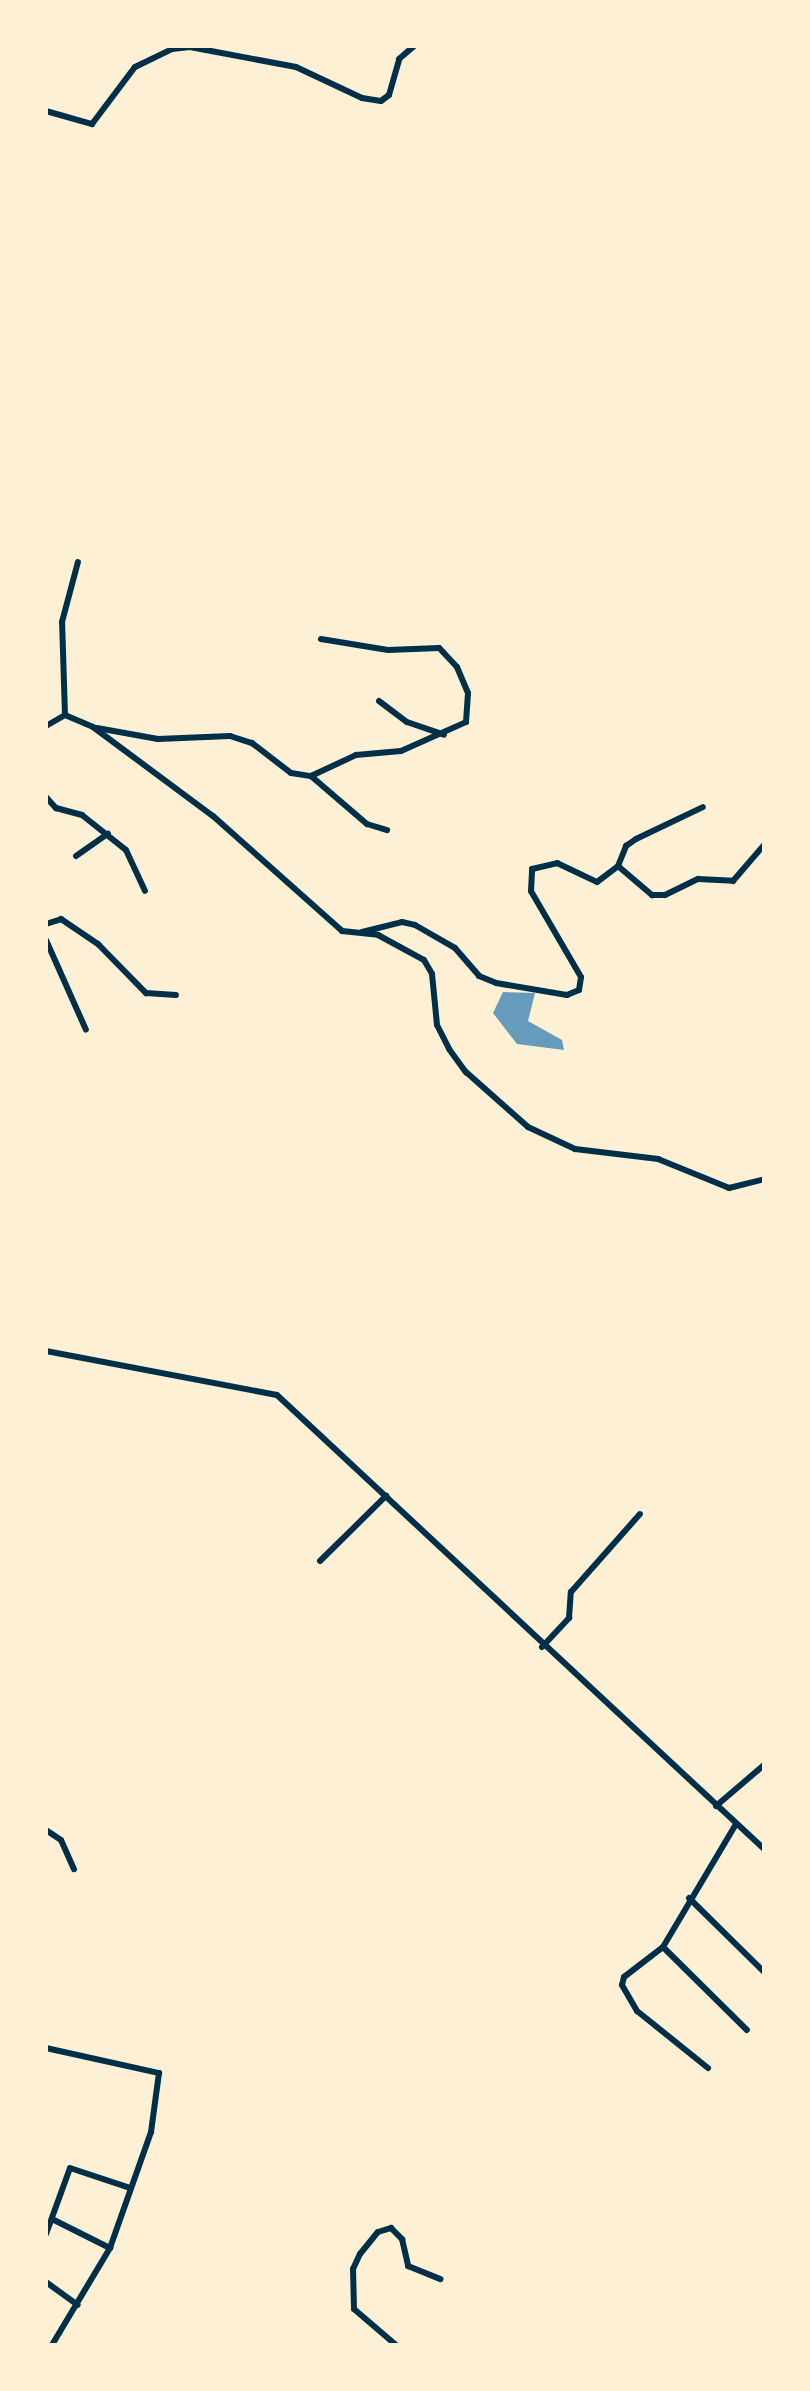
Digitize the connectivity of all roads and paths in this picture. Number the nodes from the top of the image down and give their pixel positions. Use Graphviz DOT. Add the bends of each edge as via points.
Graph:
graph roads {
  1 [pos="414,46"];
  2 [pos="46,111"];
  3 [pos="78,562"];
  4 [pos="321,639"];
  5 [pos="379,701"];
  6 [pos="65,715"];
  7 [pos="46,726"];
  8 [pos="93,727"];
  9 [pos="444,735"];
  10 [pos="311,776"];
  11 [pos="46,797"];
  12 [pos="703,807"];
  13 [pos="387,830"];
  14 [pos="108,834"];
  15 [pos="764,845"];
  16 [pos="76,856"];
  17 [pos="618,866"];
  18 [pos="145,891"];
  19 [pos="46,924"];
  20 [pos="358,933"];
  21 [pos="46,940"];
  22 [pos="176,995"];
  23 [pos="86,1030"];
  24 [pos="764,1179"];
  25 [pos="46,1351"];
  26 [pos="386,1496"];
  27 [pos="640,1514"];
  28 [pos="320,1561"];
  29 [pos="542,1647"];
  30 [pos="764,1765"];
  31 [pos="716,1806"];
  32 [pos="736,1824"];
  33 [pos="46,1830"];
  34 [pos="763,1848"];
  35 [pos="74,1869"];
  36 [pos="689,1898"];
  37 [pos="663,1947"];
  38 [pos="764,1972"];
  39 [pos="747,2030"];
  40 [pos="46,2048"];
  41 [pos="708,2068"];
  42 [pos="130,2188"];
  43 [pos="54,2220"];
  44 [pos="46,2234"];
  45 [pos="110,2248"];
  46 [pos="441,2279"];
  47 [pos="46,2282"];
  48 [pos="78,2305"];
  49 [pos="52,2345"];
  50 [pos="396,2345"];
  1 -- 2 [label="street" via="399,59 389,95 381,101 362,98 296,67 190,47 172,49 135,67 92,124"];
  3 -- 6 [label="street" via="62,622"];
  4 -- 9 [label="street" via="388,650 439,648 457,667 470,712 459,730"];
  5 -- 9 [label="street" via="407,722"];
  6 -- 7 [label="street"];
  6 -- 8 [label="street"];
  8 -- 10 [label="street" via="158,739 230,736 252,743 291,773"];
  8 -- 20 [label="street" via="213,816 326,920 342,931"];
  9 -- 10 [label="street" via="401,751 356,755"];
  10 -- 13 [label="street" via="367,824"];
  11 -- 14 [label="street"];
  12 -- 17 [label="street" via="626,846"];
  14 -- 16 [label="street"];
  14 -- 18 [label="street" via="126,850"];
  15 -- 17 [label="street" via="733,881 698,879 665,895 652,895"];
  17 -- 20 [label="street" via="597,882 557,863 532,869 531,891 581,977 579,990 567,995 479,976 455,948 415,925 402,922"];
  19 -- 22 [label="street" via="61,919 74,927 120,961 146,993"];
  20 -- 24 [label="street" via="403,945 424,960 432,974 437,1025 449,1049 466,1072 528,1127 575,1149 658,1159 729,1188"];
  21 -- 23 [label="street"];
  25 -- 26 [label="street" via="277,1395"];
  26 -- 28 [label="street"];
  26 -- 29 [label="street"];
  27 -- 29 [label="street" via="571,1592 569,1618"];
  29 -- 31 [label="street"];
  30 -- 31 [label="street"];
  31 -- 32 [label="street"];
  32 -- 34 [label="street"];
  32 -- 36 [label="street"];
  33 -- 35 [label="street" via="61,1840"];
  36 -- 37 [label="street"];
  36 -- 38 [label="street"];
  37 -- 39 [label="street"];
  37 -- 41 [label="street" via="624,1977 623,1992 637,2011"];
  40 -- 42 [label="street" via="159,2073 151,2132"];
  42 -- 43 [label="street" via="70,2168"];
  42 -- 45 [label="street"];
  43 -- 44 [label="street"];
  43 -- 45 [label="street"];
  45 -- 48 [label="street"];
  46 -- 50 [label="street" via="408,2266 402,2239 391,2228 378,2232 360,2254 353,2269 351,2302"];
  47 -- 48 [label="street"];
  48 -- 49 [label="street"];
}
